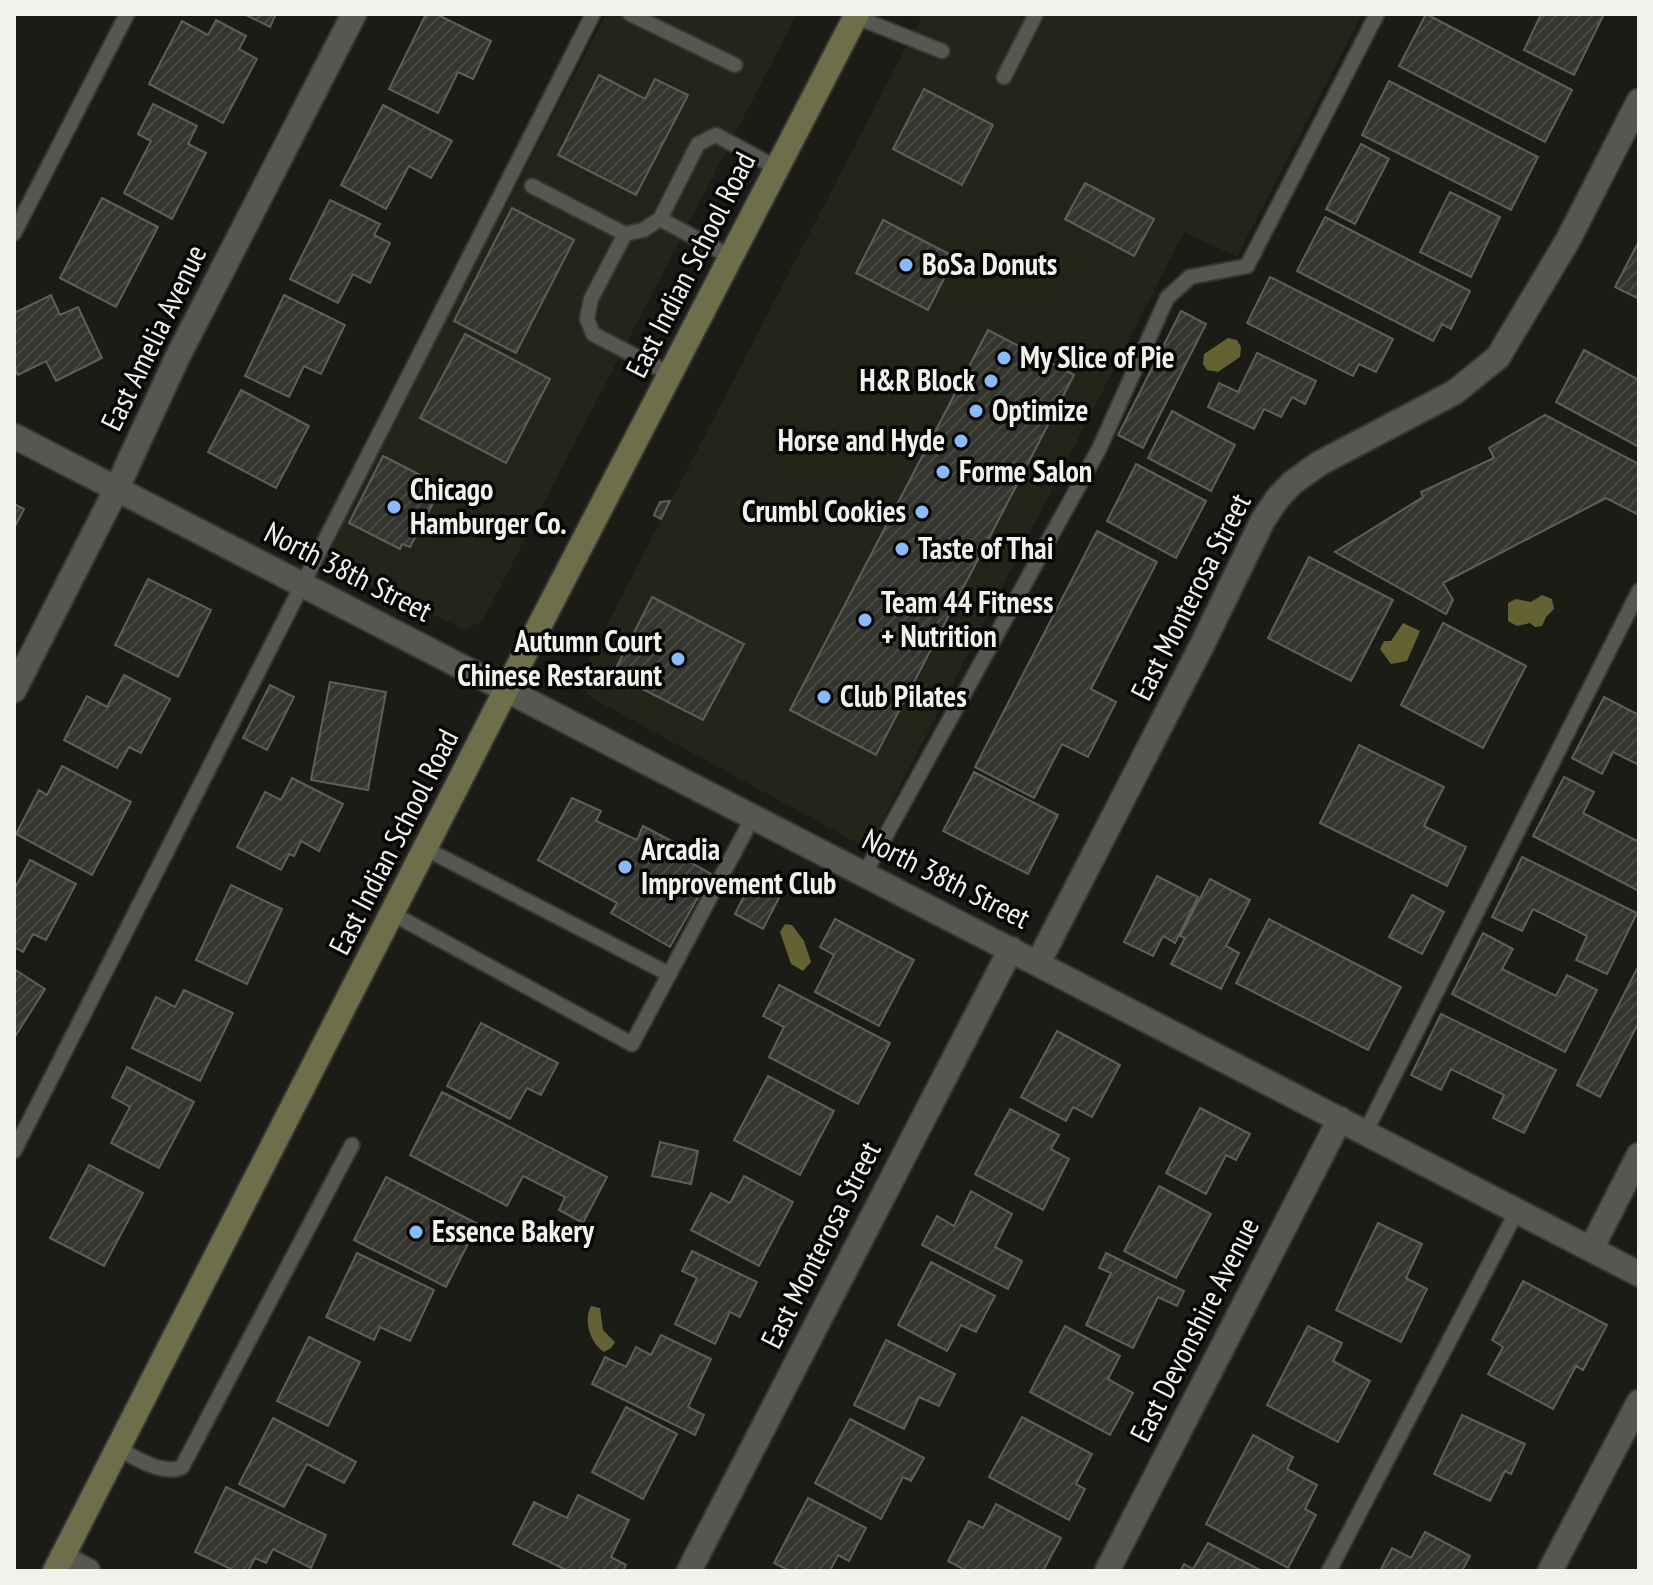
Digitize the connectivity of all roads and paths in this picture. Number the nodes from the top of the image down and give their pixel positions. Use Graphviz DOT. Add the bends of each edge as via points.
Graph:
graph roads {
  1 [pos="127,14"];
  2 [pos="354,14"];
  3 [pos="593,14"];
  4 [pos="630,14"];
  5 [pos="1036,14"];
  6 [pos="1377,14"];
  7 [pos="856,15"];
  8 [pos="942,51"];
  9 [pos="735,65"];
  10 [pos="1004,77"];
  11 [pos="1639,101"];
  12 [pos="777,168"];
  13 [pos="532,186"];
  14 [pos="660,219"];
  15 [pos="14,233"];
  16 [pos="625,234"];
  17 [pos="731,257"];
  18 [pos="670,374"];
  19 [pos="14,436"];
  20 [pos="116,490"];
  21 [pos="301,584"];
  22 [pos="1639,591"];
  23 [pos="14,690"];
  24 [pos="506,690"];
  25 [pos="753,817"];
  26 [pos="426,849"];
  27 [pos="865,873"];
  28 [pos="393,914"];
  29 [pos="1011,949"];
  30 [pos="1038,963"];
  31 [pos="669,974"];
  32 [pos="1340,1119"];
  33 [pos="1365,1133"];
  34 [pos="352,1145"];
  35 [pos="14,1151"];
  36 [pos="1639,1155"];
  37 [pos="1517,1211"];
  38 [pos="1591,1249"];
  39 [pos="1639,1274"];
  40 [pos="1639,1402"];
  41 [pos="118,1449"];
  42 [pos="59,1564"];
  43 [pos="88,1571"];
  44 [pos="689,1571"];
  45 [pos="1107,1571"];
  46 [pos="1329,1571"];
  47 [pos="1550,1571"];
  1 -- 15 [label="lane"];
  2 -- 20 [label="street, East Amelia Avenue" via="178,356"];
  3 -- 21 [label="lane"];
  4 -- 9 [label="lane"];
  5 -- 10 [label="lane"];
  6 -- 27 [label="lane" via="1247,266 1190,277 1167,298 1099,449"];
  7 -- 8 [label="lane"];
  7 -- 12 [label="main road, East Indian School Road"];
  11 -- 30 [label="street, East Monterosa Street" via="1568,240 1498,357 1455,392 1320,463 1277,499"];
  12 -- 14 [label="lane" via="716,135 698,144"];
  12 -- 17 [label="main road, East Indian School Road"];
  13 -- 16 [label="lane"];
  14 -- 16 [label="lane"];
  14 -- 17 [label="lane"];
  16 -- 18 [label="lane" via="591,299 587,319 593,334"];
  17 -- 18 [label="main road, East Indian School Road"];
  18 -- 24 [label="main road, East Indian School Road"];
  19 -- 20 [label="street, North 38th Street"];
  20 -- 21 [label="street, North 38th Street"];
  20 -- 23 [label="street, East Amelia Avenue"];
  21 -- 24 [label="street, North 38th Street"];
  21 -- 35 [label="lane"];
  22 -- 33 [label="lane"];
  24 -- 25 [label="street, North 38th Street"];
  24 -- 26 [label="main road, East Indian School Road"];
  25 -- 27 [label="street, North 38th Street"];
  25 -- 31 [label="lane"];
  26 -- 28 [label="main road, East Indian School Road"];
  26 -- 31 [label="lane"];
  27 -- 29 [label="street, North 38th Street"];
  28 -- 31 [label="lane" via="632,1044"];
  28 -- 41 [label="main road, East Indian School Road"];
  29 -- 30 [label="street, North 38th Street"];
  29 -- 44 [label="street, East Monterosa Street"];
  30 -- 32 [label="street, North 38th Street"];
  32 -- 33 [label="street, North 38th Street"];
  32 -- 45 [label="street, East Devonshire Avenue"];
  33 -- 37 [label="street, North 38th Street"];
  34 -- 41 [label="lane" via="182,1467 165,1470"];
  36 -- 38 [label="street"];
  37 -- 38 [label="street, North 38th Street"];
  37 -- 46 [label="lane"];
  38 -- 39 [label="street, North 38th Street"];
  40 -- 47 [label="street"];
  41 -- 42 [label="main road, East Indian School Road"];
  42 -- 43 [label="street"];
}
